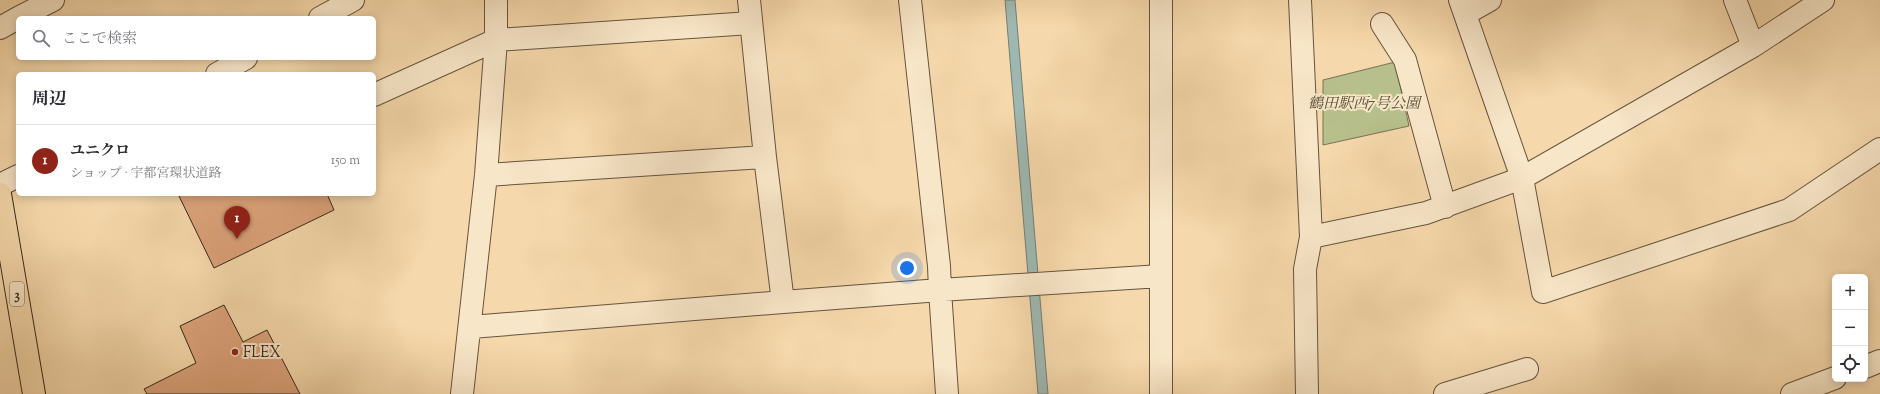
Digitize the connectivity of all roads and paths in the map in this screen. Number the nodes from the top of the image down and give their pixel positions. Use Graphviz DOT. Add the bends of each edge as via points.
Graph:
graph roads {
  1 [pos="53,0"];
  2 [pos="353,0"];
  3 [pos="496,0"];
  4 [pos="749,0"];
  5 [pos="910,0"];
  6 [pos="1161,0"];
  7 [pos="1300,0"];
  8 [pos="1490,0"];
  9 [pos="1735,0"];
  10 [pos="1822,0"];
  11 [pos="1462,7"];
  12 [pos="22,16"];
  13 [pos="324,16"];
  14 [pos="16,19"];
  15 [pos="752,23"];
  16 [pos="1382,24"];
  17 [pos="0,28"];
  18 [pos="496,40"];
  19 [pos="1753,46"];
  20 [pos="242,60"];
  21 [pos="221,72"];
  22 [pos="376,94"];
  23 [pos="1880,148"];
  24 [pos="765,157"];
  25 [pos="486,175"];
  26 [pos="16,177"];
  27 [pos="1522,178"];
  28 [pos="0,185"];
  29 [pos="0,194"];
  30 [pos="1445,207"];
  31 [pos="1311,237"];
  32 [pos="1161,276"];
  33 [pos="940,290"];
  34 [pos="783,302"];
  35 [pos="471,326"];
  36 [pos="1880,361"];
  37 [pos="1868,366"];
  38 [pos="1527,369"];
  39 [pos="1832,379"];
  40 [pos="34,394"];
  41 [pos="462,394"];
  42 [pos="947,394"];
  43 [pos="1161,394"];
  44 [pos="1307,394"];
  45 [pos="1445,394"];
  46 [pos="1792,394"];
  1 -- 12 [label="street"];
  2 -- 13 [label="street"];
  3 -- 18 [label="street"];
  4 -- 15 [label="street"];
  5 -- 33 [label="street"];
  6 -- 32 [label="street"];
  7 -- 31 [label="street"];
  8 -- 11 [label="street"];
  9 -- 19 [label="street"];
  10 -- 19 [label="street"];
  11 -- 27 [label="street"];
  14 -- 17 [label="street"];
  15 -- 18 [label="street"];
  15 -- 24 [label="street"];
  16 -- 30 [label="street" via="1405,60"];
  18 -- 22 [label="street"];
  18 -- 25 [label="street"];
  19 -- 27 [label="street"];
  20 -- 21 [label="street"];
  23 -- 27 [label="street" via="1789,210 1543,292"];
  24 -- 25 [label="street"];
  24 -- 34 [label="street"];
  25 -- 35 [label="street"];
  26 -- 28 [label="street"];
  27 -- 30 [label="street"];
  29 -- 40 [label="main road, 3"];
  30 -- 31 [label="street"];
  31 -- 44 [label="street" via="1305,269"];
  32 -- 33 [label="street"];
  32 -- 43 [label="street"];
  33 -- 34 [label="street"];
  33 -- 42 [label="street"];
  34 -- 35 [label="street"];
  35 -- 41 [label="street"];
  36 -- 37 [label="street"];
  38 -- 45 [label="street"];
  39 -- 46 [label="street"];
}
